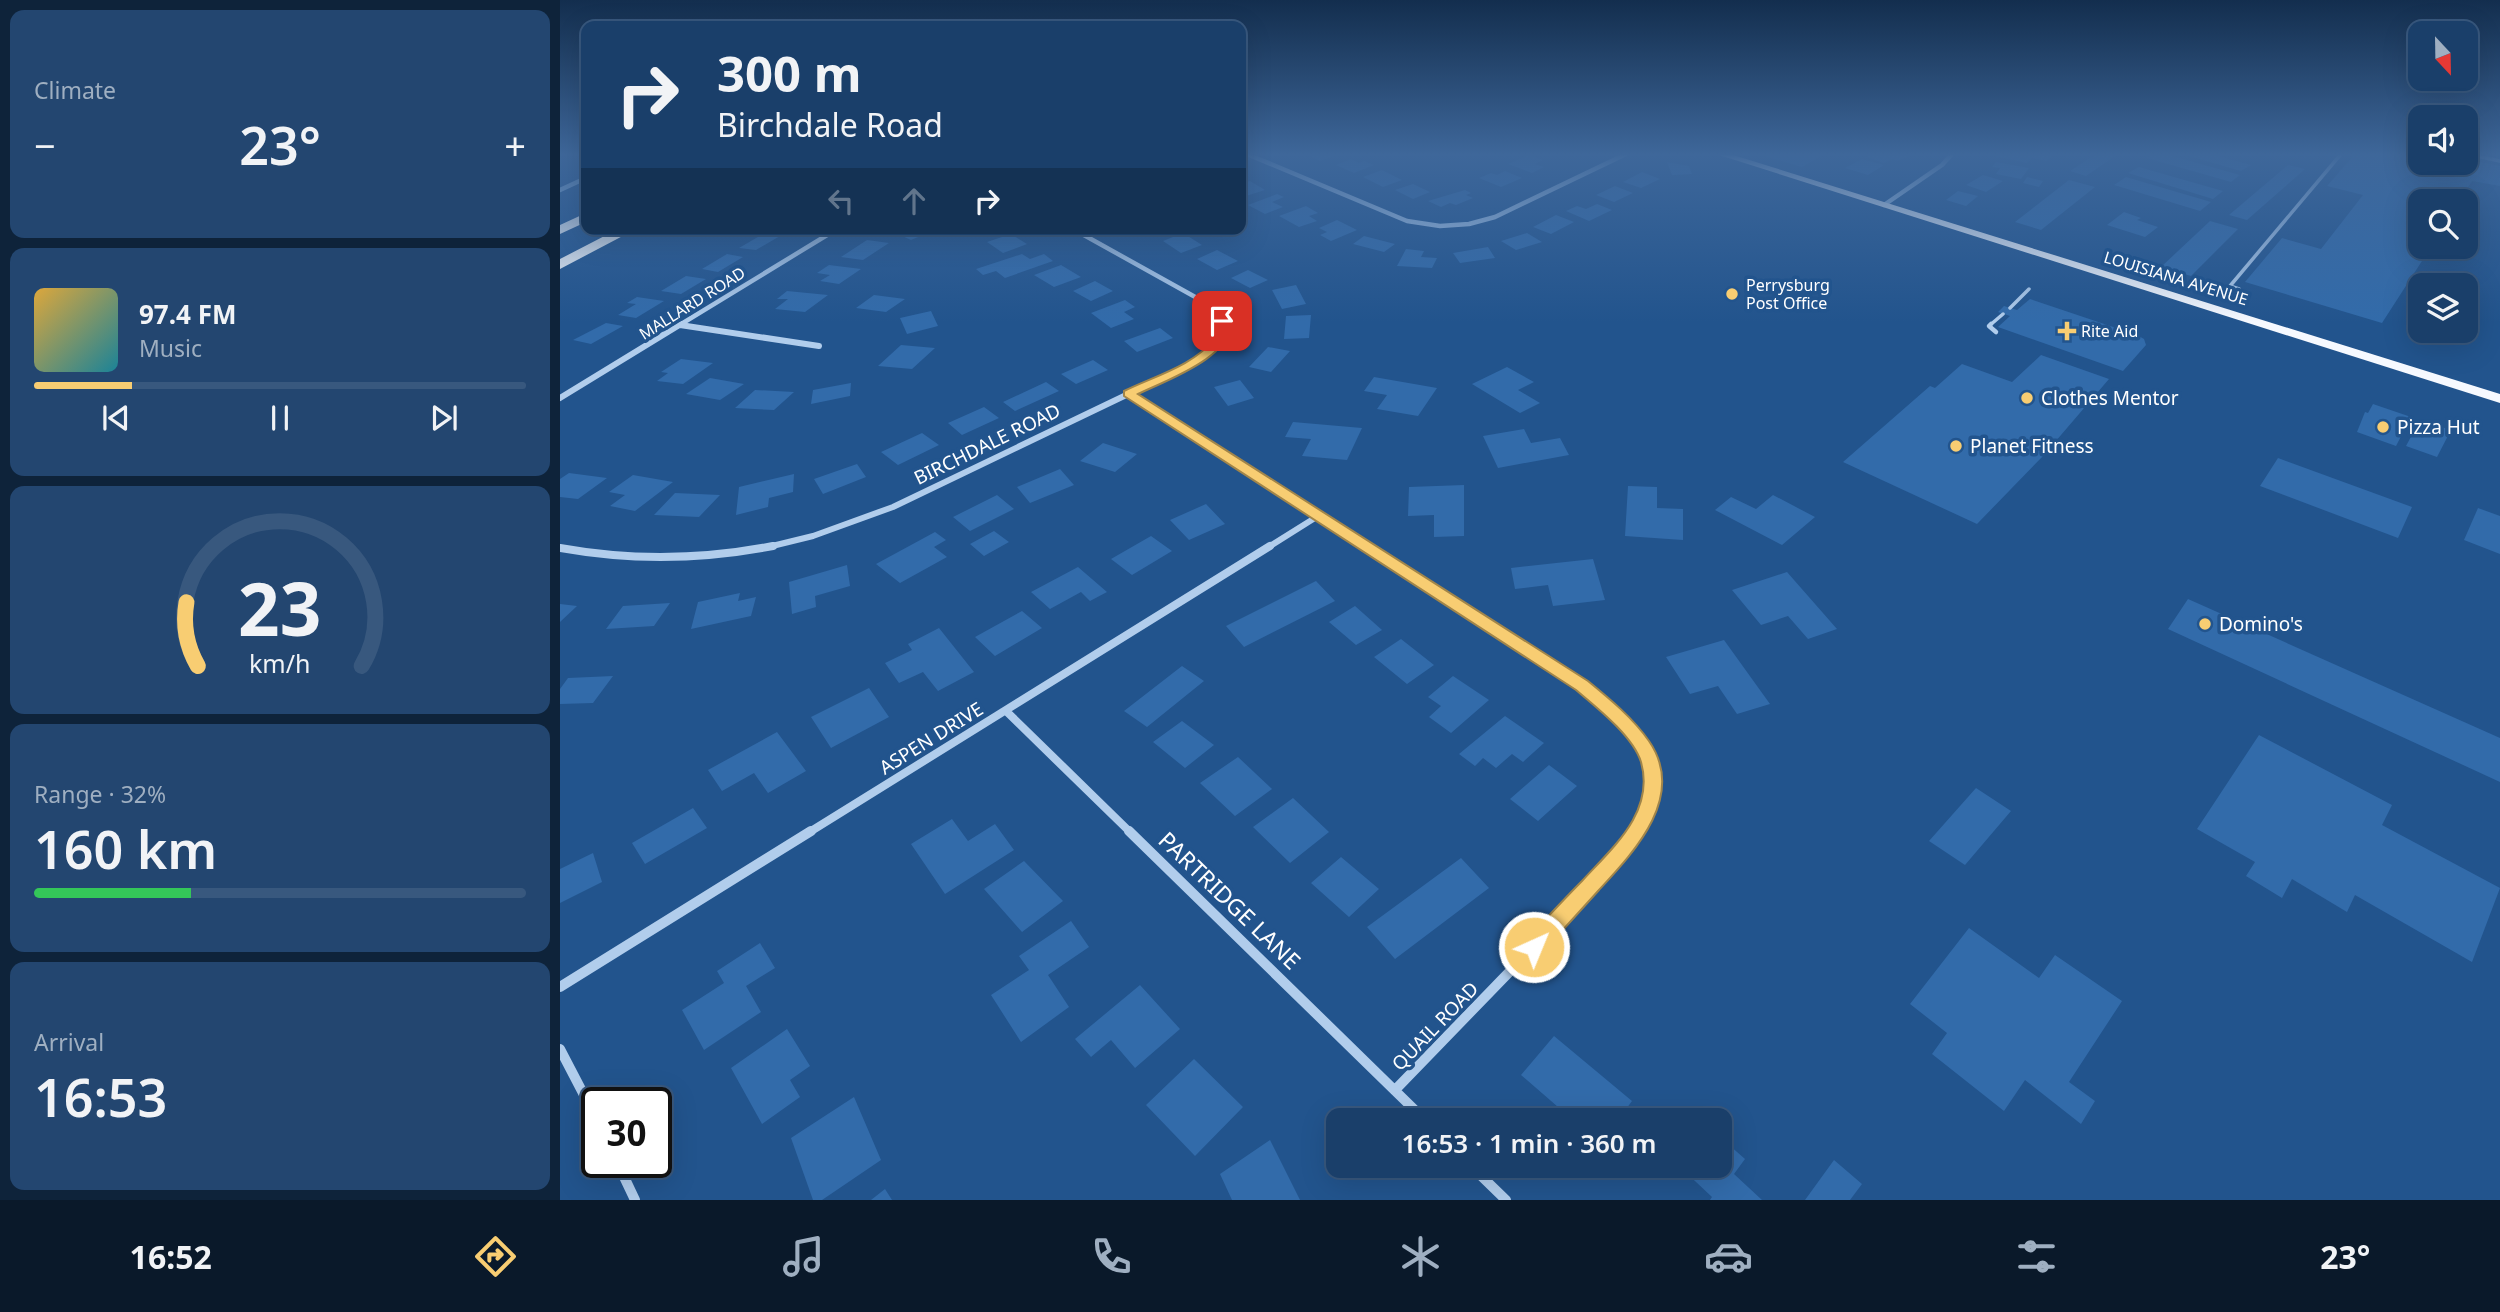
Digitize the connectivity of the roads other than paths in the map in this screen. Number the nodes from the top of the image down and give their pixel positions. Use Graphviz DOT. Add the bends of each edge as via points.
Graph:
graph roads {
  1 [pos="1381,210"];
  2 [pos="1510,210"];
  3 [pos="1900,210"];
  4 [pos="2294,210"];
  5 [pos="581,220"];
  6 [pos="560,230"];
  7 [pos="618,235"];
  8 [pos="828,235"];
  9 [pos="1084,235"];
  10 [pos="560,265"];
  11 [pos="2029,289"];
  12 [pos="2239,289"];
  13 [pos="2010,308"];
  14 [pos="2003,314"];
  15 [pos="680,325"];
  16 [pos="1996,332"];
  17 [pos="819,345"];
  18 [pos="1129,393"];
  19 [pos="560,398"];
  20 [pos="2500,399"];
  21 [pos="1318,516"];
  22 [pos="560,548"];
  23 [pos="1006,710"];
  24 [pos="560,986"];
  25 [pos="560,1049"];
  26 [pos="581,1089"];
  27 [pos="1395,1090"];
  28 [pos="1413,1108"];
  29 [pos="625,1178"];
  30 [pos="1483,1178"];
  31 [pos="635,1200"];
  32 [pos="1506,1200"];
  1 -- 2 [label="street" via="1407,221 1440,226 1469,224"];
  3 -- 20 [label="main road, LOUISIANA AVENUE"];
  4 -- 12 [label="lane" via="2230,286"];
  5 -- 6 [label="highway"];
  7 -- 10 [label="highway"];
  8 -- 15 [label="street, MALLARD ROAD"];
  9 -- 18 [label="street, BIRCHDALE ROAD" via="1206,303 1222,321 1221,340 1195,362"];
  11 -- 13 [label="lane"];
  14 -- 16 [label="lane" via="1989,326"];
  15 -- 17 [label="street"];
  15 -- 19 [label="street, MALLARD ROAD"];
  18 -- 21 [label="street, QUAIL ROAD"];
  18 -- 22 [label="street, BIRCHDALE ROAD" via="891,508 815,535 687,558 611,558"];
  21 -- 23 [label="street, ASPEN DRIVE"];
  21 -- 27 [label="street, QUAIL ROAD" via="1609,707 1633,732 1654,779 1649,808 1608,870"];
  23 -- 24 [label="street, ASPEN DRIVE"];
  23 -- 27 [label="street, PARTRIDGE LANE"];
  25 -- 26 [label="street"];
  27 -- 28 [label="street, PARTRIDGE LANE"];
  29 -- 31 [label="street"];
  30 -- 32 [label="street"];
}
